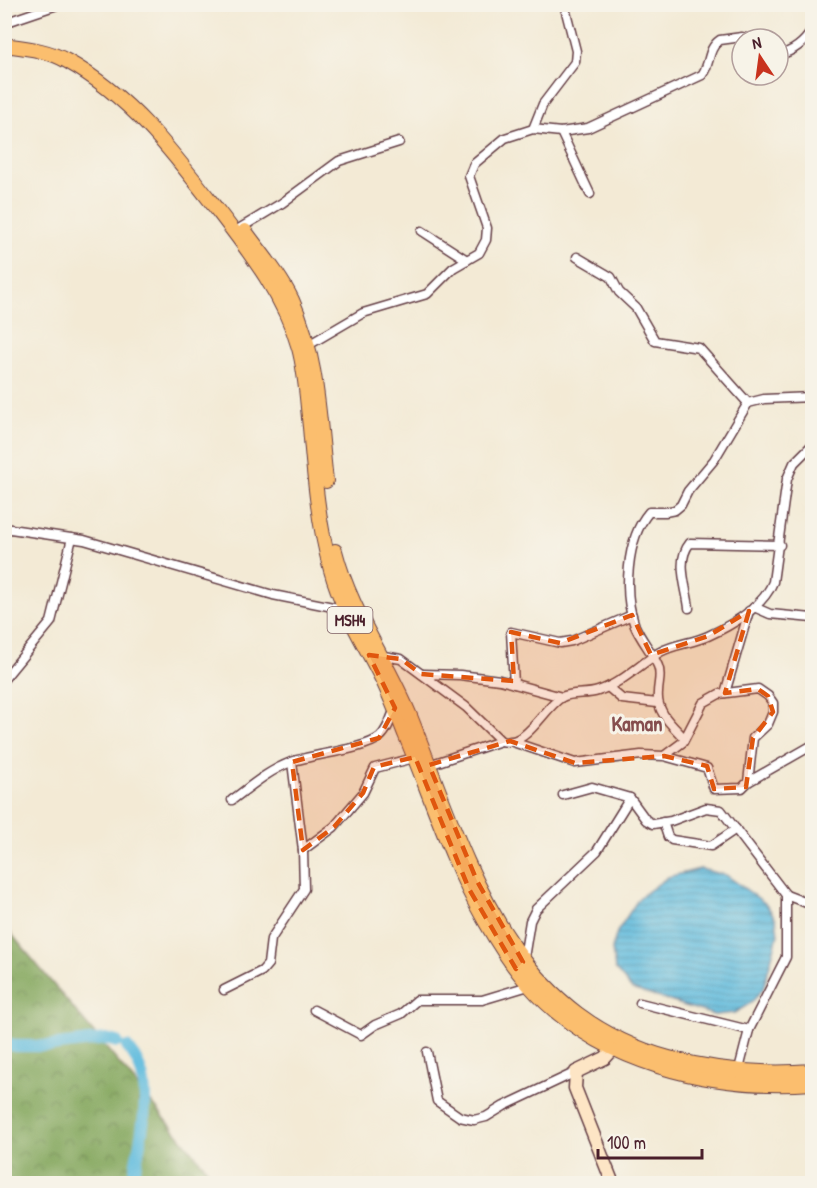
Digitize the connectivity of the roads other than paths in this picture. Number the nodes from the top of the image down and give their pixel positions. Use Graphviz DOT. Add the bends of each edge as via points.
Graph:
graph roads {
  1 [pos="60,4"];
  2 [pos="564,4"];
  3 [pos="4,23"];
  4 [pos="813,30"];
  5 [pos="4,36"];
  6 [pos="730,38"];
  7 [pos="4,45"];
  8 [pos="790,52"];
  9 [pos="533,129"];
  10 [pos="561,132"];
  11 [pos="399,142"];
  12 [pos="590,194"];
  13 [pos="238,230"];
  14 [pos="422,231"];
  15 [pos="578,257"];
  16 [pos="466,260"];
  17 [pos="304,348"];
  18 [pos="813,397"];
  19 [pos="748,403"];
  20 [pos="813,444"];
  21 [pos="5,528"];
  22 [pos="72,538"];
  23 [pos="780,545"];
  24 [pos="689,608"];
  25 [pos="752,609"];
  26 [pos="351,610"];
  27 [pos="632,615"];
  28 [pos="813,618"];
  29 [pos="375,655"];
  30 [pos="653,658"];
  31 [pos="421,674"];
  32 [pos="4,679"];
  33 [pos="514,684"];
  34 [pos="608,687"];
  35 [pos="725,693"];
  36 [pos="562,697"];
  37 [pos="657,704"];
  38 [pos="395,708"];
  39 [pos="684,738"];
  40 [pos="505,741"];
  41 [pos="811,746"];
  42 [pos="663,756"];
  43 [pos="423,759"];
  44 [pos="292,762"];
  45 [pos="748,782"];
  46 [pos="563,795"];
  47 [pos="630,798"];
  48 [pos="232,800"];
  49 [pos="663,822"];
  50 [pos="736,829"];
  51 [pos="303,850"];
  52 [pos="786,895"];
  53 [pos="813,905"];
  54 [pos="520,965"];
  55 [pos="535,984"];
  56 [pos="224,990"];
  57 [pos="640,1003"];
  58 [pos="314,1010"];
  59 [pos="749,1030"];
  60 [pos="618,1045"];
  61 [pos="427,1052"];
  62 [pos="813,1071"];
  63 [pos="576,1072"];
  64 [pos="737,1077"];
  65 [pos="813,1083"];
  66 [pos="613,1184"];
  1 -- 3 [label="street"];
  2 -- 9 [label="street" via="576,51 575,63 543,104"];
  4 -- 8 [label="street"];
  5 -- 13 [label="main road, MSH4" via="63,49 145,108"];
  6 -- 10 [label="street" via="720,40 709,53 706,69 697,78 602,123"];
  7 -- 13 [label="main road, MSH4" via="48,52 64,59 136,112"];
  9 -- 10 [label="street"];
  9 -- 16 [label="street" via="505,138 474,164 469,176 487,228 486,240 479,254"];
  10 -- 12 [label="street"];
  11 -- 13 [label="street" via="339,160"];
  13 -- 17 [label="main road, MSH4" via="282,302"];
  14 -- 16 [label="street"];
  15 -- 19 [label="street" via="611,277 654,341 699,348"];
  16 -- 17 [label="street" via="427,294 363,313"];
  17 -- 26 [label="main road, MSH4" via="323,536 331,570"];
  18 -- 19 [label="street"];
  19 -- 27 [label="street" via="681,505 665,512 654,510 645,517 631,548 628,567"];
  20 -- 23 [label="street" via="794,463 787,479"];
  21 -- 22 [label="street"];
  22 -- 26 [label="street" via="254,590"];
  22 -- 32 [label="street" via="49,625"];
  23 -- 24 [label="street" via="690,543 682,571"];
  23 -- 25 [label="street" via="768,595"];
  25 -- 28 [label="street"];
  25 -- 30 [label="street" via="708,636"];
  25 -- 35 [label="street"];
  26 -- 29 [label="main road, MSH4"];
  27 -- 30 [label="street"];
  27 -- 33 [label="street" via="560,643 511,632"];
  29 -- 31 [label="street" via="401,659"];
  29 -- 38 [label="main road, MSH4"];
  29 -- 43 [label="main road, MSH4" via="403,700"];
  30 -- 34 [label="street"];
  30 -- 37 [label="street" via="660,676"];
  31 -- 33 [label="street" via="460,675"];
  31 -- 40 [label="street"];
  33 -- 36 [label="street"];
  34 -- 36 [label="street"];
  34 -- 37 [label="street" via="622,699"];
  35 -- 39 [label="street" via="703,703"];
  35 -- 45 [label="street" via="758,689 773,703 768,724 753,738"];
  36 -- 40 [label="street" via="525,734"];
  37 -- 39 [label="street"];
  38 -- 43 [label="main road, MSH4"];
  38 -- 44 [label="street" via="386,730 378,738"];
  39 -- 42 [label="street"];
  40 -- 42 [label="street" via="575,763"];
  40 -- 43 [label="street"];
  41 -- 45 [label="street"];
  42 -- 45 [label="street" via="704,766 714,789 720,791 746,787"];
  43 -- 51 [label="street" via="375,768 363,793 334,827"];
  43 -- 54 [label="main road, MSH4" via="465,880 485,920"];
  44 -- 48 [label="street" via="271,771"];
  44 -- 51 [label="street"];
  46 -- 47 [label="street" via="592,787"];
  47 -- 49 [label="street" via="646,820 653,824"];
  47 -- 54 [label="street" via="597,851 536,909"];
  49 -- 50 [label="street" via="716,808"];
  49 -- 50 [label="street" via="672,840 711,846"];
  50 -- 52 [label="street"];
  51 -- 56 [label="street" via="304,890 271,939 268,964 254,977"];
  52 -- 53 [label="street"];
  52 -- 59 [label="street" via="786,957"];
  54 -- 55 [label="main road, MSH4"];
  55 -- 58 [label="street" via="482,1000 417,1000 401,1014 360,1035"];
  55 -- 60 [label="main road, MSH4" via="554,1009"];
  57 -- 59 [label="street"];
  59 -- 64 [label="street"];
  60 -- 63 [label="street" via="605,1058"];
  60 -- 64 [label="main road, MSH4" via="646,1063"];
  61 -- 63 [label="street" via="437,1101 465,1119 486,1117"];
  62 -- 64 [label="main road, MSH4"];
  63 -- 66 [label="street" via="575,1088"];
  64 -- 65 [label="main road, MSH4" via="775,1085"];
}
